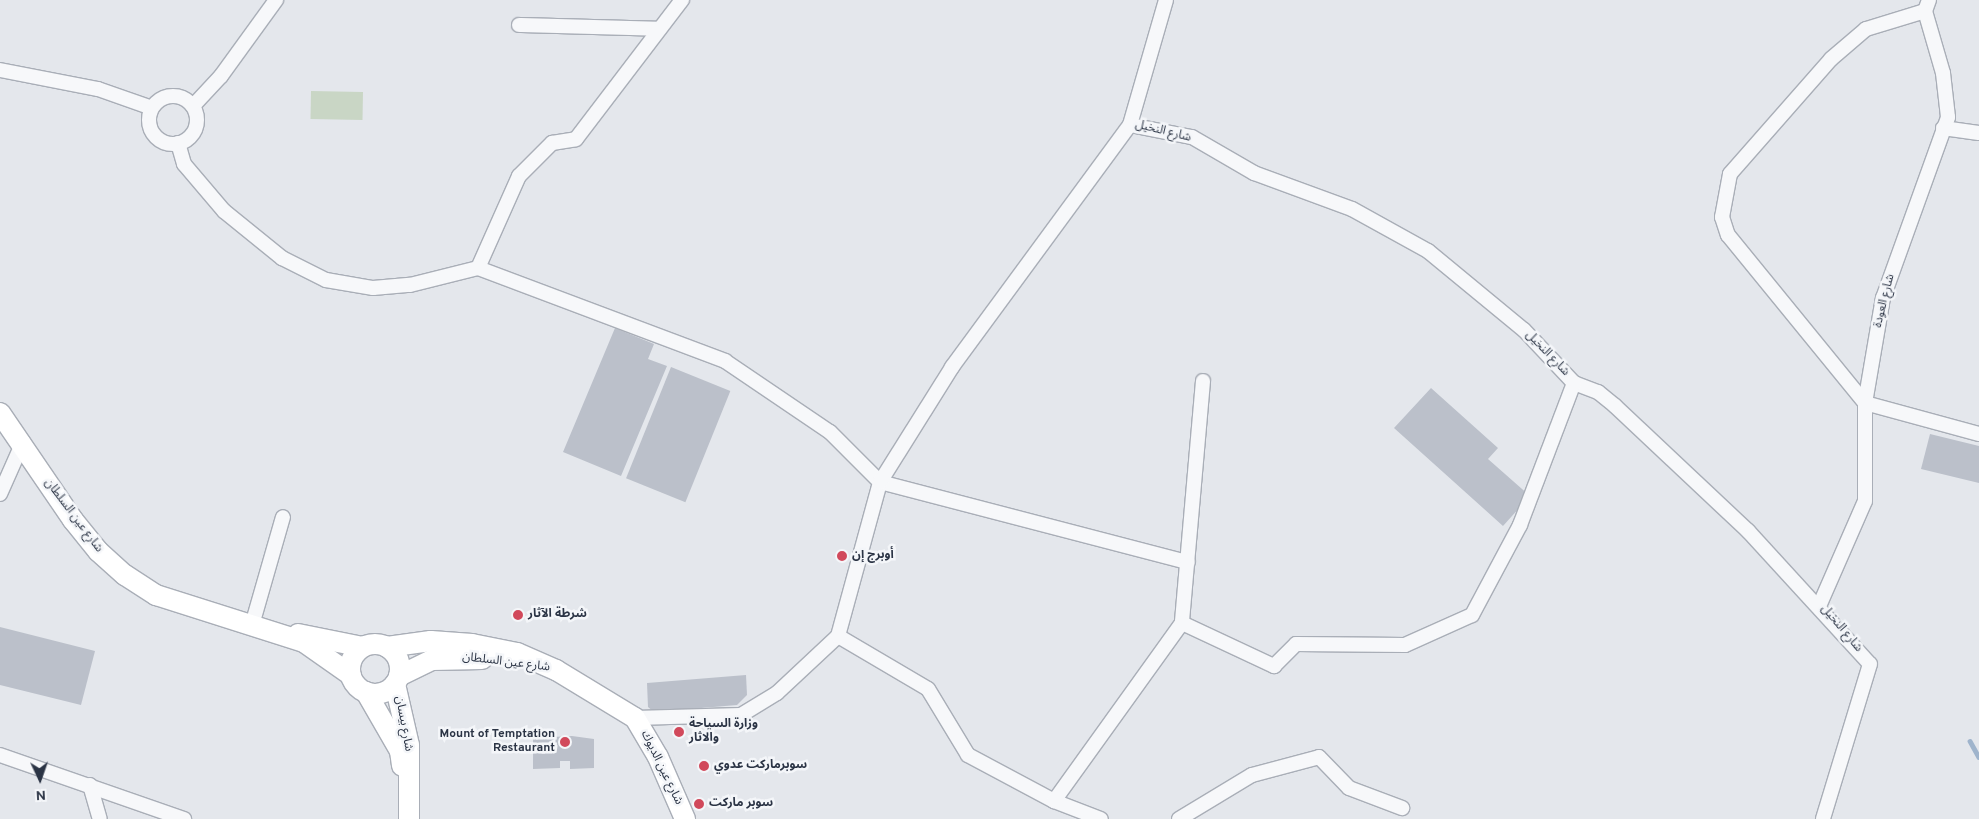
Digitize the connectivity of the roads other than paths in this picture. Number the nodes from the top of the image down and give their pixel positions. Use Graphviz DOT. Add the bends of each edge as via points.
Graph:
graph roads {
  1 [pos="276,0"];
  2 [pos="682,0"];
  3 [pos="1166,0"];
  4 [pos="1927,6"];
  5 [pos="519,25"];
  6 [pos="659,29"];
  7 [pos="0,70"];
  8 [pos="192,106"];
  9 [pos="152,108"];
  10 [pos="1130,125"];
  11 [pos="1943,128"];
  12 [pos="1979,133"];
  13 [pos="178,143"];
  14 [pos="478,268"];
  15 [pos="1203,381"];
  16 [pos="1574,383"];
  17 [pos="1865,403"];
  18 [pos="0,413"];
  19 [pos="1979,434"];
  20 [pos="23,442"];
  21 [pos="880,482"];
  22 [pos="0,494"];
  23 [pos="283,518"];
  24 [pos="1188,562"];
  25 [pos="1820,604"];
  26 [pos="1182,623"];
  27 [pos="252,624"];
  28 [pos="838,636"];
  29 [pos="363,647"];
  30 [pos="387,647"];
  31 [pos="556,670"];
  32 [pos="351,675"];
  33 [pos="397,680"];
  34 [pos="366,692"];
  35 [pos="635,718"];
  36 [pos="0,755"];
  37 [pos="90,785"];
  38 [pos="408,795"];
  39 [pos="1054,801"];
  40 [pos="1402,808"];
  41 [pos="100,819"];
  42 [pos="184,819"];
  43 [pos="409,819"];
  44 [pos="685,819"];
  45 [pos="1101,819"];
  46 [pos="1179,819"];
  47 [pos="1823,819"];
  1 -- 8 [label="street" via="221,76"];
  2 -- 6 [label="street"];
  3 -- 10 [label="street, شارع النخيل"];
  4 -- 11 [label="street, شارع العودة" via="1949,105"];
  4 -- 17 [label="street" via="1866,29 1844,46 1736,166 1722,201 1728,235"];
  5 -- 6 [label="street"];
  6 -- 14 [label="street" via="576,139 552,143 519,176"];
  7 -- 9 [label="street" via="98,89"];
  8 -- 9 [label="street" via="171,96"];
  8 -- 13 [label="street" via="196,128"];
  9 -- 13 [label="street" via="150,124 156,137"];
  10 -- 16 [label="street, شارع النخيل" via="1192,137 1254,172 1352,209 1428,251 1524,330"];
  10 -- 21 [label="street" via="952,368"];
  11 -- 12 [label="street"];
  11 -- 17 [label="street, شارع العودة" via="1883,298"];
  13 -- 14 [label="street" via="184,164 224,211 282,258 326,280 373,288 410,285"];
  14 -- 21 [label="street" via="725,361 830,432"];
  15 -- 24 [label="street"];
  16 -- 25 [label="street, شارع النخيل" via="1598,392 1615,406"];
  16 -- 26 [label="street" via="1520,525 1472,615 1405,645 1296,644 1274,666"];
  17 -- 19 [label="street"];
  17 -- 25 [label="street, شارع العودة" via="1865,501"];
  18 -- 20 [label="main road, شارع عين السلطان"];
  20 -- 22 [label="street"];
  20 -- 27 [label="main road, شارع عين السلطان" via="73,520 98,551 125,575 156,595"];
  21 -- 24 [label="street"];
  21 -- 28 [label="street"];
  23 -- 27 [label="street"];
  24 -- 26 [label="street"];
  25 -- 47 [label="street, شارع النخيل" via="1870,664"];
  26 -- 39 [label="street"];
  27 -- 29 [label="main road, شارع عين السلطان"];
  27 -- 32 [label="main road, شارع عين السلطان" via="304,642"];
  28 -- 35 [label="street" via="777,693 741,715"];
  28 -- 39 [label="street" via="928,689 968,755"];
  29 -- 30 [label="main road"];
  29 -- 32 [label="main road" via="352,660"];
  30 -- 31 [label="main road, شارع عين السلطان" via="431,641 472,644 517,654"];
  30 -- 33 [label="main road" via="399,659"];
  31 -- 33 [label="main road, شارع عين السلطان" via="457,657 432,660"];
  31 -- 35 [label="main road, شارع عين السلطان"];
  32 -- 34 [label="main road"];
  33 -- 34 [label="main road" via="382,693"];
  33 -- 38 [label="main road, شارع بيسان" via="409,745"];
  34 -- 38 [label="main road, شارع بيسان" via="400,750"];
  35 -- 44 [label="main road, شارع عين الديوك" via="658,757"];
  36 -- 37 [label="street"];
  37 -- 41 [label="street"];
  37 -- 42 [label="street"];
  38 -- 43 [label="main road, شارع بيسان"];
  39 -- 45 [label="street"];
  40 -- 46 [label="street" via="1349,788 1319,756 1252,775"];
}
